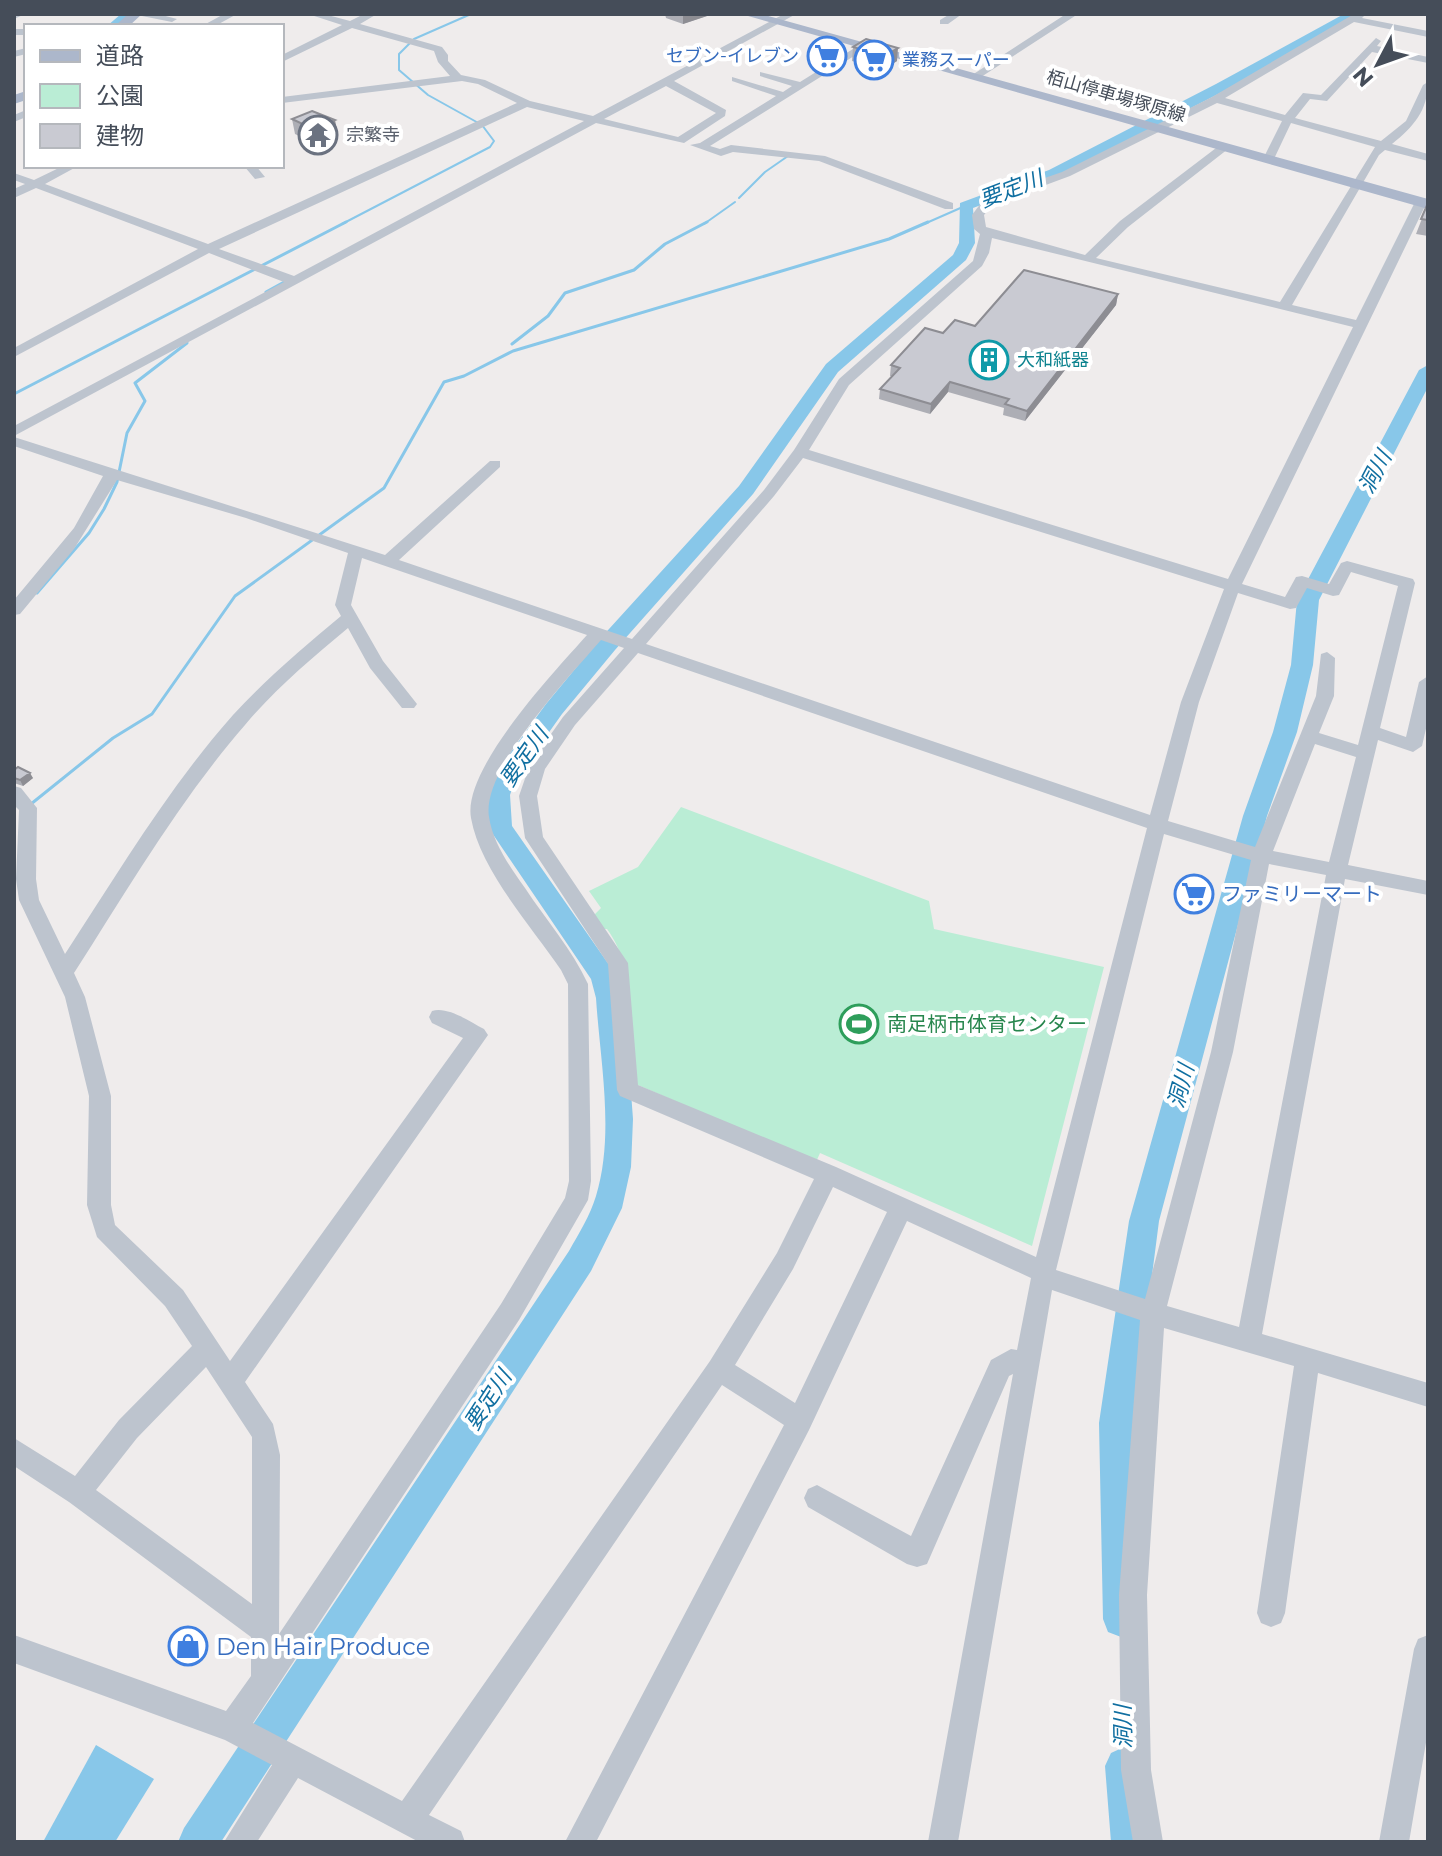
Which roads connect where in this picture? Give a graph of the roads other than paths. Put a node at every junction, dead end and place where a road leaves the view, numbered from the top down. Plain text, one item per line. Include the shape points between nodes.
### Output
1 (20, 14) edge
2 (136, 14) edge
3 (232, 14) edge
4 (313, 14) edge
5 (372, 14) edge
6 (747, 14) edge
7 (791, 14) edge
8 (957, 14) edge
9 (1048, 14) edge
10 (14, 16) edge
11 (1357, 16) edge
12 (176, 17) edge
13 (1069, 17) edge
14 (776, 22) junction
15 (944, 22) dead end
16 (211, 24) edge
17 (348, 24) junction
18 (1428, 33) edge
19 (865, 46) junction
20 (284, 58) edge
21 (1428, 60) edge
22 (764, 74) dead end
23 (974, 77) junction
24 (458, 78) junction
25 (736, 79) dead end
26 (665, 81) junction
27 (1428, 85) edge
28 (802, 86) junction
29 (786, 96) junction
30 (1216, 99) junction
31 (284, 100) edge
32 (526, 103) junction
33 (1288, 119) junction
34 (591, 120) junction
35 (1157, 128) junction
36 (680, 141) junction
37 (1382, 145) junction
38 (701, 147) junction
39 (1224, 147) junction
40 (1428, 158) edge
41 (1269, 159) junction
42 (68, 168) edge
43 (252, 168) edge
44 (14, 176) edge
45 (259, 177) dead end
46 (1355, 183) junction
47 (37, 184) junction
48 (14, 194) edge
49 (1424, 203) edge
50 (949, 206) dead end
51 (989, 234) junction
52 (208, 249) junction
53 (1087, 260) junction
54 (290, 279) junction
55 (1284, 307) junction
56 (1359, 325) junction
57 (14, 353) edge
58 (14, 432) edge
59 (14, 441) edge
60 (800, 452) junction
61 (495, 464) dead end
62 (116, 475) junction
63 (356, 551) junction
64 (388, 561) junction
65 (1233, 585) junction
66 (14, 610) edge
67 (348, 619) junction
68 (600, 634) junction
69 (630, 644) junction
70 (1327, 658) dead end
71 (1428, 682) edge
72 (408, 704) dead end
73 (1372, 732) junction
74 (1311, 737) junction
75 (1367, 754) junction
76 (21, 800) edge
77 (1156, 825) junction
78 (1259, 856) junction
79 (1337, 870) junction
80 (1428, 888) edge
81 (64, 972) junction
82 (439, 1017) dead end
83 (828, 1174) junction
84 (901, 1208) junction
85 (1043, 1274) junction
86 (1149, 1312) junction
87 (1249, 1340) junction
88 (207, 1348) junction
89 (1308, 1357) junction
90 (1026, 1364) junction
91 (719, 1369) junction
92 (231, 1381) junction
93 (1428, 1395) edge
94 (800, 1421) junction
95 (14, 1451) edge
96 (78, 1493) junction
97 (817, 1498) dead end
98 (1271, 1613) dead end
99 (266, 1631) junction
100 (14, 1649) edge
101 (1428, 1649) edge
102 (265, 1680) junction
103 (232, 1728) junction
104 (293, 1759) junction
105 (407, 1820) junction
106 (239, 1842) edge
107 (450, 1842) edge
108 (580, 1842) edge
109 (943, 1842) edge
110 (1148, 1842) edge
111 (1394, 1842) edge

1 - 10 street
2 - 12 street
3 - 16 street
4 - 17 street
5 - 17 street
6 - 14 main road, 栢山停車場塚原線
7 - 14 street
8 - 15 street
9 - 13 street
11 - 18 street
11 - 30 street
13 - 23 street
14 - 19 main road, 栢山停車場塚原線
14 - 26 street
17 - 20 street
17 - 24 street via 438,49
19 - 23 main road, 栢山停車場塚原線
19 - 28 street
21 - 33 street via 1373,44 1323,99 1307,95
22 - 28 street
23 - 35 main road, 栢山停車場塚原線
24 - 31 street
24 - 32 street via 481,82
25 - 29 street
26 - 34 street
26 - 36 street via 721,110
27 - 37 street via 1411,123
28 - 29 street
29 - 38 street
30 - 33 street
30 - 35 street
32 - 34 street
32 - 52 street
33 - 37 street
33 - 41 street
34 - 36 street
34 - 54 street
35 - 39 main road, 栢山停車場塚原線
35 - 51 street via 1066,174 988,202 978,215 980,229
36 - 38 street
37 - 40 street
37 - 46 street
38 - 50 street via 721,153 731,148 821,158
39 - 41 main road, 栢山停車場塚原線
39 - 53 street via 1124,224
41 - 46 main road, 栢山停車場塚原線
42 - 47 street
43 - 45 street
44 - 47 street
46 - 49 main road, 栢山停車場塚原線
46 - 55 street
47 - 48 street
47 - 52 street
49 - 56 street
51 - 53 street
51 - 60 street via 983,238 978,263 844,382
52 - 54 street
52 - 57 street
53 - 55 street
54 - 58 street
55 - 56 street
56 - 65 street
59 - 62 street
60 - 65 street
60 - 69 street
61 - 64 street
62 - 63 street
62 - 66 street via 77,539
63 - 64 street
63 - 67 street via 343,605
64 - 68 street
65 - 73 street via 1290,604 1302,581 1333,591 1347,566 1407,583
65 - 77 street via 1190,702
67 - 72 street
67 - 81 street via 293,665 225,736
68 - 69 street
68 - 102 street via 537,705 486,778 479,797 479,817 495,855 578,984 576,1200 510,1312
69 - 77 street
69 - 83 street via 536,768 528,796 534,838 618,963 628,1090
70 - 74 street via 1325,696
71 - 73 street via 1413,746
73 - 75 street
74 - 75 street
74 - 78 street
75 - 79 street
76 - 81 street via 29,900
77 - 78 street
77 - 85 street
78 - 79 street
78 - 86 street via 1222,1052
79 - 80 street
79 - 87 street
81 - 88 street via 100,1096 99,1205 105,1230 174,1298
82 - 92 street via 477,1035
83 - 84 street
83 - 91 street via 785,1261
84 - 85 street
84 - 94 street
85 - 86 street
85 - 90 street
86 - 87 street
86 - 110 street via 1133,1595 1136,1770
87 - 89 street
88 - 92 street
88 - 96 street via 128,1429
89 - 93 street
89 - 98 street
90 - 97 street via 1011,1361 1000,1368 917,1554
90 - 109 street
91 - 94 street
91 - 105 street
92 - 99 street via 264,1433
94 - 108 street
95 - 96 street
96 - 99 street
99 - 102 street
100 - 103 street
101 - 111 street
102 - 103 street
103 - 104 street
104 - 105 street
104 - 106 street
105 - 107 street

